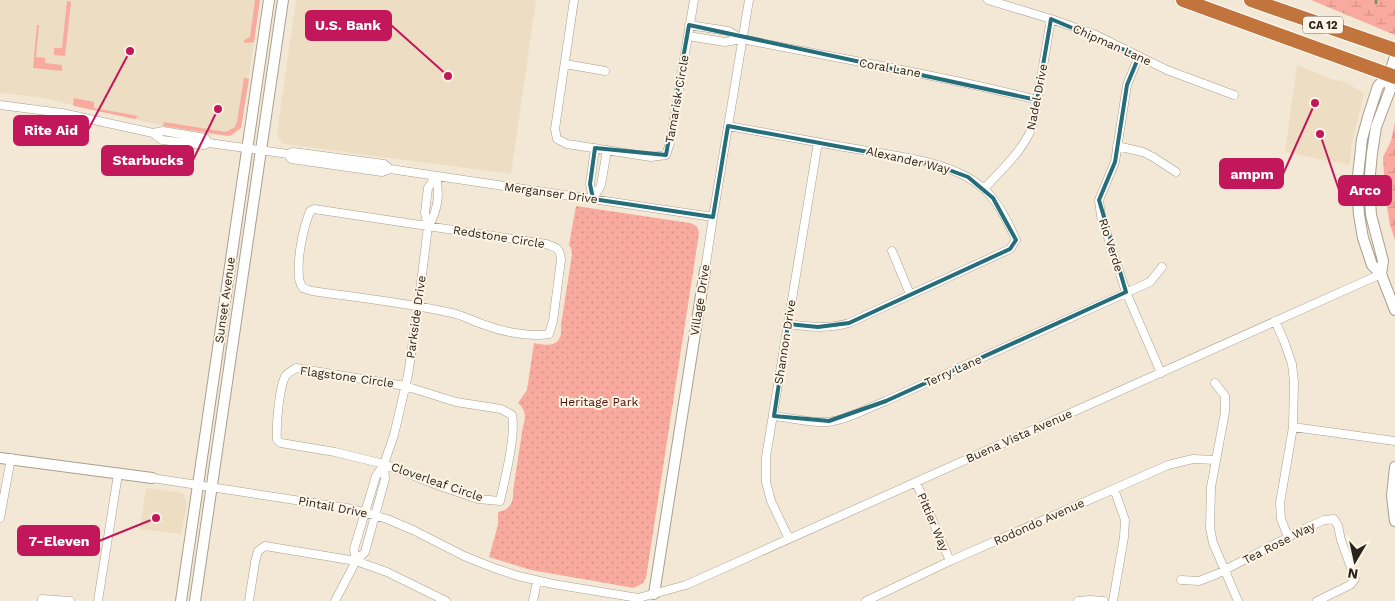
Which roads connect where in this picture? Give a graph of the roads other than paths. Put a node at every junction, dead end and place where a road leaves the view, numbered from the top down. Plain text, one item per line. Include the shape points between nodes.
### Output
1 (269, 0) edge
2 (283, 0) edge
3 (574, 0) edge
4 (694, 0) edge
5 (749, 0) edge
6 (988, 0) edge
7 (1183, 0) edge
8 (1252, 0) edge
9 (1051, 19) junction
10 (690, 25) junction
11 (688, 36) junction
12 (742, 39) junction
13 (1395, 50) edge
14 (1139, 56) junction
15 (1395, 57) edge
16 (564, 64) junction
17 (605, 71) dead end
18 (1392, 76) edge
19 (1234, 94) dead end
20 (1037, 100) junction
21 (0, 105) edge
22 (728, 126) junction
23 (818, 142) junction
24 (1117, 146) junction
25 (247, 148) junction
26 (595, 148) junction
27 (261, 150) junction
28 (607, 150) junction
29 (1360, 156) junction
30 (1176, 172) dead end
31 (436, 176) junction
32 (1370, 177) junction
33 (984, 189) junction
34 (593, 199) junction
35 (713, 217) junction
36 (428, 226) junction
37 (892, 251) dead end
38 (1162, 267) dead end
39 (705, 270) joint
40 (1381, 274) junction
41 (1126, 292) junction
42 (910, 294) junction
43 (418, 307) junction
44 (1395, 310) edge
45 (1276, 321) junction
46 (788, 324) junction
47 (1161, 373) junction
48 (1215, 383) dead end
49 (405, 386) junction
50 (774, 416) junction
51 (1293, 427) junction
52 (1395, 442) edge
53 (0, 458) edge
54 (11, 458) junction
55 (1215, 460) junction
56 (384, 464) junction
57 (1395, 467) edge
58 (118, 474) junction
59 (152, 478) joint
60 (916, 482) junction
61 (198, 485) junction
62 (212, 487) junction
63 (1114, 489) junction
64 (365, 512) junction
65 (375, 515) junction
66 (0, 518) edge
67 (1395, 521) edge
68 (1288, 537) junction
69 (789, 539) junction
70 (356, 561) junction
71 (950, 561) junction
72 (1224, 570) junction
73 (1181, 580) dead end
74 (537, 581) junction
75 (885, 592) junction
76 (653, 598) edge
77 (42, 601) edge
78 (70, 601) edge
79 (98, 601) edge
80 (181, 601) edge
81 (195, 601) edge
82 (249, 601) edge
83 (335, 601) edge
84 (446, 601) edge
85 (533, 601) edge
86 (866, 601) edge
87 (888, 601) edge
88 (1078, 601) edge
89 (1104, 601) edge
90 (1113, 601) edge
91 (1238, 601) edge
92 (1317, 601) edge

1 - 25 main road, Sunset Avenue
2 - 27 main road, Sunset Avenue
3 - 16 street, Tamarisk Circle
4 - 10 street, Tamarisk Circle
5 - 12 street, Village Drive
6 - 9 street, Chipman Lane
7 - 18 highway, CA 12
8 - 13 highway, CA 12
9 - 14 street, Chipman Lane via 1096,35
9 - 20 street, Nadel Drive
10 - 11 street, Tamarisk Circle
10 - 12 street via 728,31
11 - 12 street via 725,42
11 - 28 street, Tamarisk Circle via 666,156 651,157
12 - 20 street, Coral Lane via 945,78
12 - 22 street, Village Drive
14 - 19 street, Chipman Lane via 1167,70
14 - 24 street, Rio Verde via 1127,85
15 - 18 main road
16 - 17 street
16 - 26 street, Tamarisk Circle via 555,129 557,139 567,144
18 - 29 main road via 1378,86
18 - 32 main road via 1376,127
20 - 33 street, Nadel Drive via 1029,138
21 - 25 street, Merganser Drive via 62,113 153,133 163,131 205,138 209,143
22 - 23 street, Alexander Way
22 - 35 street, Village Drive
23 - 33 street, Alexander Way via 934,164 968,177
23 - 46 street, Shannon Drive
24 - 30 street via 1144,152
24 - 41 street, Rio Verde via 1115,162 1098,200
25 - 27 street, Merganser Drive
25 - 61 main road, Sunset Avenue
26 - 28 street, Tamarisk Circle
26 - 34 street via 590,184
27 - 31 street, Merganser Drive via 384,164 390,169
27 - 62 main road, Sunset Avenue
28 - 34 street via 601,185
29 - 32 main road via 1365,158
29 - 40 main road via 1357,185 1361,228 1372,265
31 - 34 street, Merganser Drive
31 - 36 street, Parkside Drive via 428,188 425,213
32 - 40 main road via 1371,215 1383,261
33 - 42 street, Alexander Way via 1000,208 1016,240 1010,250
34 - 35 street, Merganser Drive
35 - 39 street, Village Drive
36 - 43 street, Parkside Drive
36 - 43 street via 314,209 310,210 304,226 299,279 303,288
36 - 43 street, Redstone Circle via 558,248 561,260 559,280 549,334 538,336 508,331 458,315
37 - 42 street
38 - 41 street, Terry Lane via 1150,282
39 - 76 main road, Village Drive
40 - 44 main road
40 - 45 street, Buena Vista Avenue
41 - 47 street, Rio Verde
41 - 50 street, Terry Lane via 842,418 817,422
42 - 46 street, Alexander Way via 841,325
43 - 49 street, Parkside Drive
45 - 47 street, Buena Vista Avenue
45 - 51 street via 1292,364
46 - 50 street, Shannon Drive
47 - 60 street, Buena Vista Avenue
48 - 55 street via 1225,396 1225,412
49 - 56 street, Parkside Drive
49 - 56 street, Flagstone Circle via 296,368 286,375 282,386 277,440
49 - 56 street, Cloverleaf Circle via 456,402 501,409 512,415 514,425 500,502 478,499
50 - 69 street, Shannon Drive via 766,456 766,482
51 - 52 street
51 - 68 street via 1280,503 1281,519
53 - 54 main road, Pintail Drive
54 - 58 main road, Pintail Drive
54 - 66 street
55 - 63 street, Rodondo Avenue via 1193,459 1174,463
55 - 72 street via 1210,528
56 - 64 street, Parkside Drive via 376,476
56 - 65 street, Parkside Drive via 385,479
57 - 67 main road via 1392,496
58 - 59 main road, Pintail Drive
58 - 79 street
59 - 61 street, Pintail Drive
60 - 69 street, Buena Vista Avenue
60 - 71 street, Pittier Way
61 - 62 street, Pintail Drive
61 - 80 main road, Sunset Avenue
62 - 64 street, Pintail Drive
62 - 81 main road, Sunset Avenue
63 - 71 street, Rodondo Avenue
63 - 90 street via 1125,520
64 - 65 street, Pintail Drive
64 - 70 street, Parkside Drive via 354,549
65 - 70 street, Parkside Drive via 365,552
65 - 74 street, Pintail Drive via 464,556
68 - 72 street, Tea Rose Way
68 - 92 street, Tea Rose Way via 1324,520 1334,519 1338,526 1355,579 1350,585
69 - 76 street, Buena Vista Avenue
70 - 82 street via 265,546 258,551
70 - 83 street, Parkside Drive
70 - 84 street via 387,572
71 - 75 street, Rodondo Avenue
72 - 73 street, Tea Rose Way via 1199,581
72 - 91 street
74 - 76 street, Pintail Drive
74 - 85 street
75 - 86 street, Rodondo Avenue
75 - 87 street
77 - 78 street via 42,598
88 - 89 street

